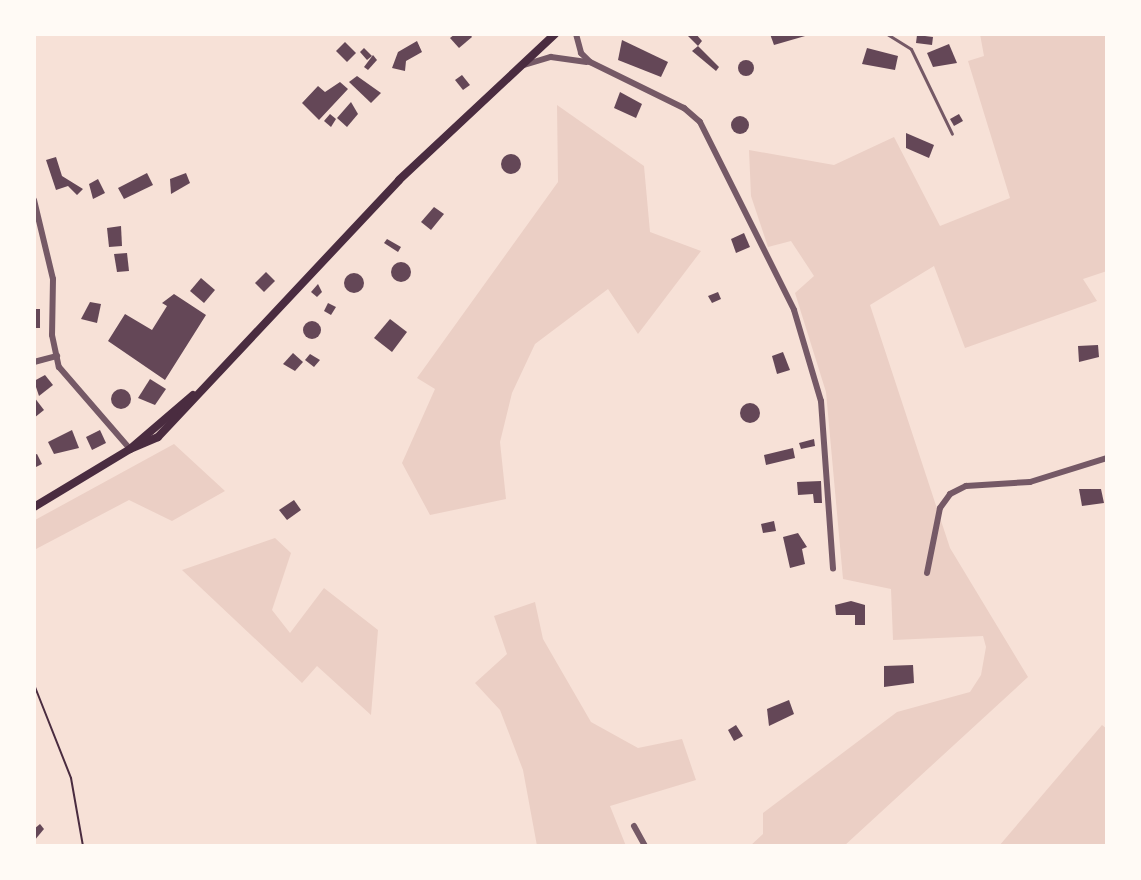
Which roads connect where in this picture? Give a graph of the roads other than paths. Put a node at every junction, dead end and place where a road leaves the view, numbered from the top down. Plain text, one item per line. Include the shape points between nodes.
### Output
1 (555, 34) edge
2 (576, 34) edge
3 (887, 34) edge
4 (590, 62) junction
5 (521, 66) junction
6 (952, 134) dead end
7 (34, 200) edge
8 (57, 356) junction
9 (34, 362) edge
10 (130, 449) junction
11 (1107, 458) edge
12 (34, 507) edge
13 (833, 569) dead end
14 (927, 573) dead end
15 (634, 826) dead end
16 (645, 846) edge

1 - 5 main road
2 - 4 street via 581,53
3 - 6 lane via 911,49
4 - 5 street via 551,57
4 - 13 street via 684,108 700,122 794,310 821,401
5 - 10 main road via 399,180 193,395
7 - 8 street via 53,279
8 - 9 street
8 - 10 street via 72,385
10 - 12 main road
11 - 14 street via 1030,482 966,486 950,494 940,508
15 - 16 street

